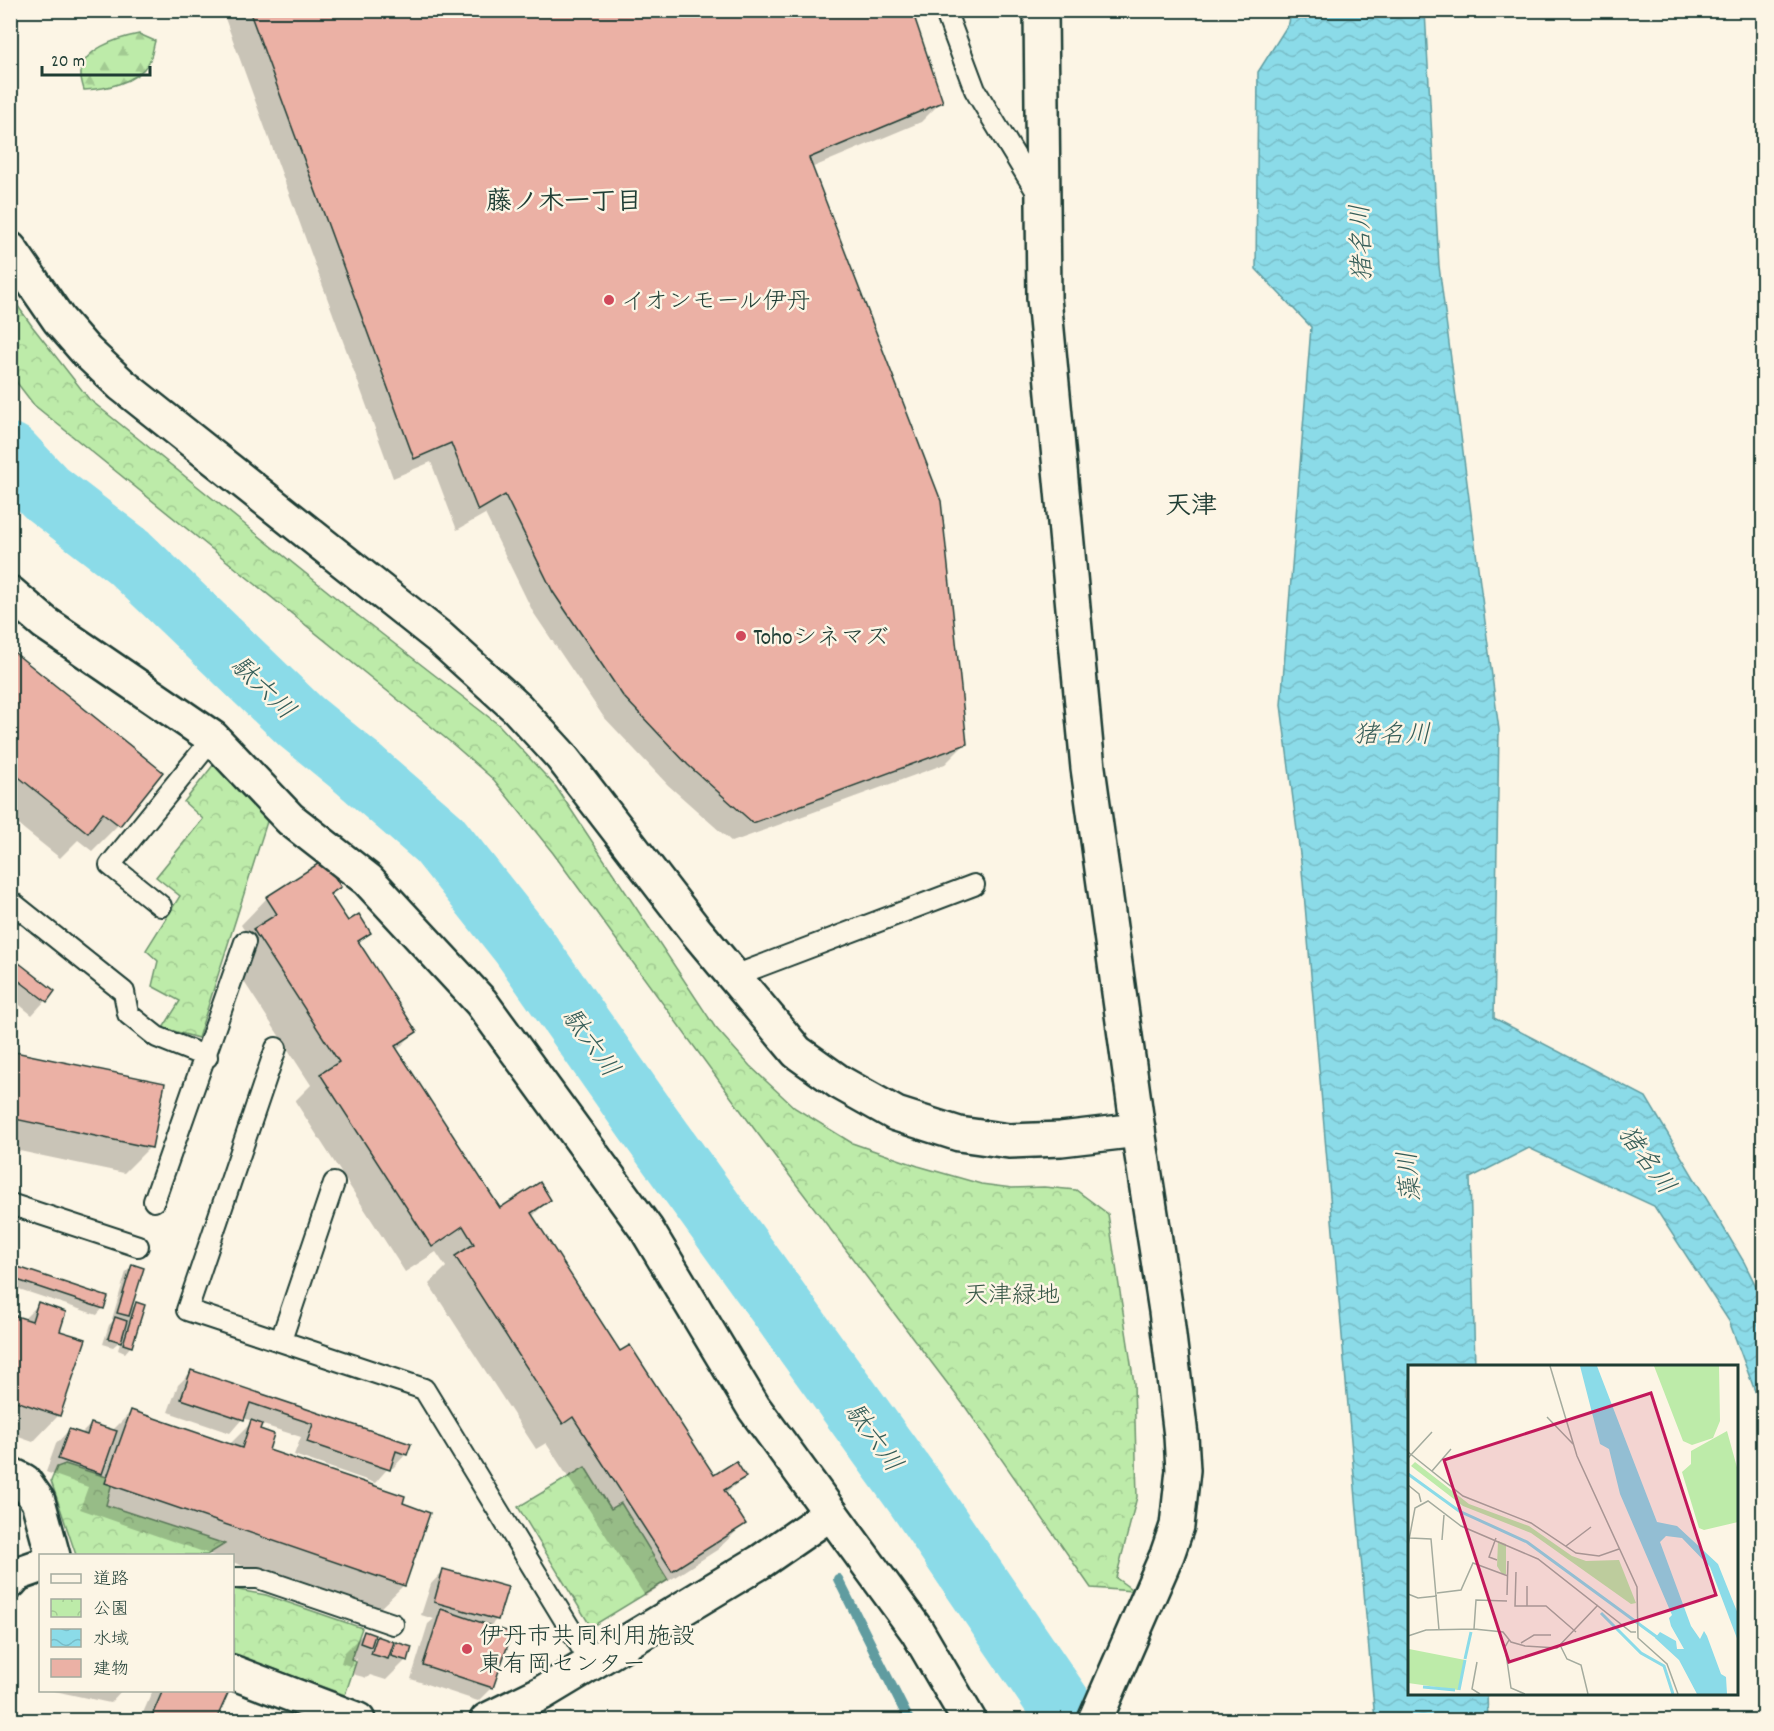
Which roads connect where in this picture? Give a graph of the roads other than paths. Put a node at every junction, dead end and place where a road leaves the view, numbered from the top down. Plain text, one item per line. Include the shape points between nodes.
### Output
1 (945, 10) edge
2 (1041, 10) edge
3 (1043, 202) junction
4 (10, 249) edge
5 (10, 593) edge
6 (213, 738) junction
7 (974, 885) dead end
8 (10, 901) edge
9 (161, 906) dead end
10 (245, 942) dead end
11 (734, 976) junction
12 (276, 1048) dead end
13 (207, 1057) junction
14 (1138, 1130) junction
15 (334, 1182) dead end
16 (154, 1201) dead end
17 (10, 1204) edge
18 (138, 1246) dead end
19 (281, 1340) junction
20 (10, 1474) edge
21 (831, 1513) junction
22 (52, 1554) edge
23 (39, 1566) edge
24 (234, 1578) edge
25 (10, 1582) edge
26 (393, 1624) dead end
27 (591, 1664) junction
28 (234, 1673) edge
29 (358, 1720) edge
30 (487, 1720) edge
31 (969, 1720) edge
32 (1095, 1720) edge

1 - 3 lane via 975,90
2 - 3 street
3 - 14 street via 1044,298 1088,768
4 - 11 street via 59,320 122,385 439,637 517,708 561,756
5 - 6 street via 45,622
6 - 9 lane via 110,865
6 - 21 street via 290,819 368,880 481,1002 647,1230 754,1408
7 - 11 lane
8 - 13 lane via 124,992 128,1014 157,1037
10 - 13 lane
11 - 14 street via 796,1052 896,1114 959,1134 1009,1141
12 - 19 lane via 188,1310
13 - 16 lane
14 - 32 street via 1166,1311 1183,1470 1177,1526 1167,1555
15 - 19 lane
17 - 18 lane
19 - 27 lane via 424,1389
20 - 22 street via 24,1481 38,1501
21 - 27 street via 760,1562
21 - 31 street via 917,1631
23 - 25 street via 17,1574
24 - 26 lane via 258,1578
27 - 30 street
28 - 29 street

